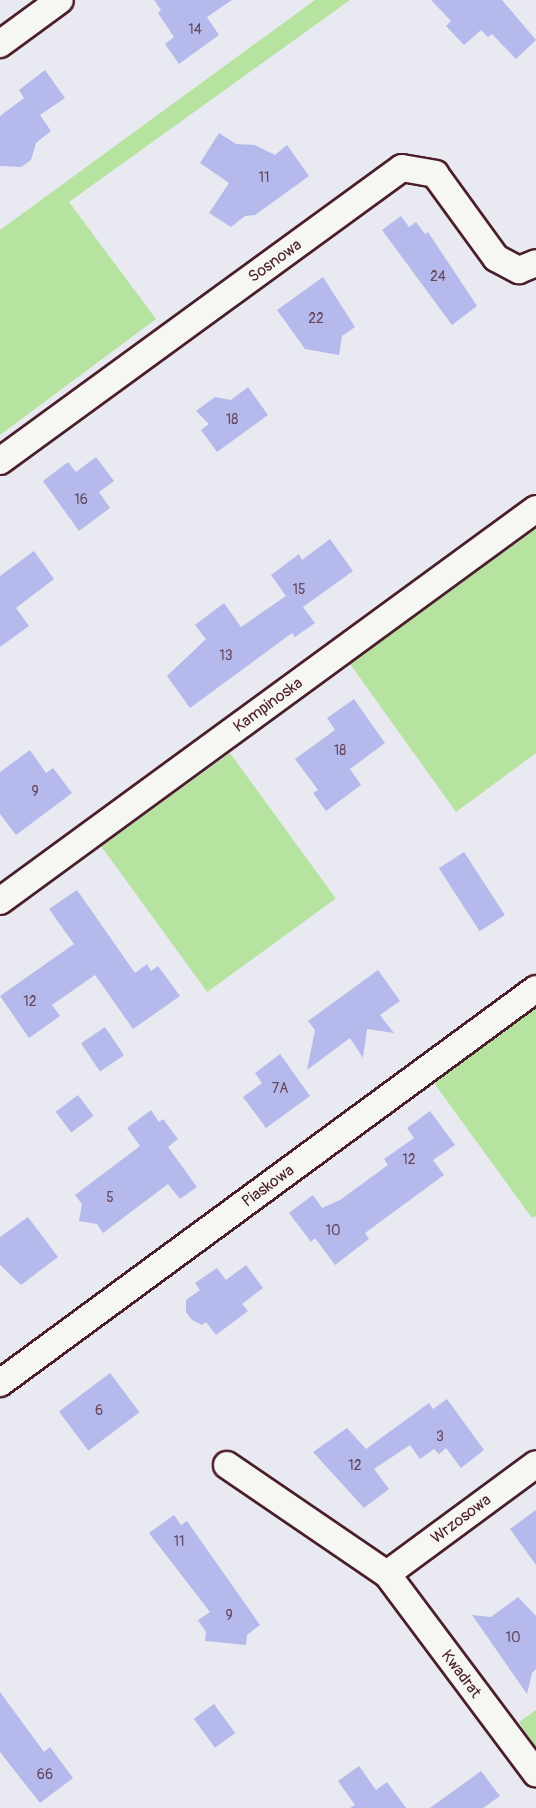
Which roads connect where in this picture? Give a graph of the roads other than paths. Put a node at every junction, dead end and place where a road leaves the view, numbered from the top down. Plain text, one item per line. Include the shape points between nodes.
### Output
1 (60, 0) edge
2 (0, 44) edge
3 (536, 263) edge
4 (0, 461) edge
5 (536, 509) edge
6 (0, 901) edge
7 (536, 989) edge
8 (0, 1383) edge
9 (536, 1464) edge
10 (227, 1465) dead end
11 (387, 1574) junction
12 (536, 1773) edge

1 - 2 street
3 - 4 street, Sosnowa via 519,270 496,258 435,174 402,168
5 - 6 street, Kampinoska
7 - 8 street, Piaskowa
9 - 11 street, Wrzosowa
10 - 11 street, Kwadrat
11 - 12 street, Kwadrat

